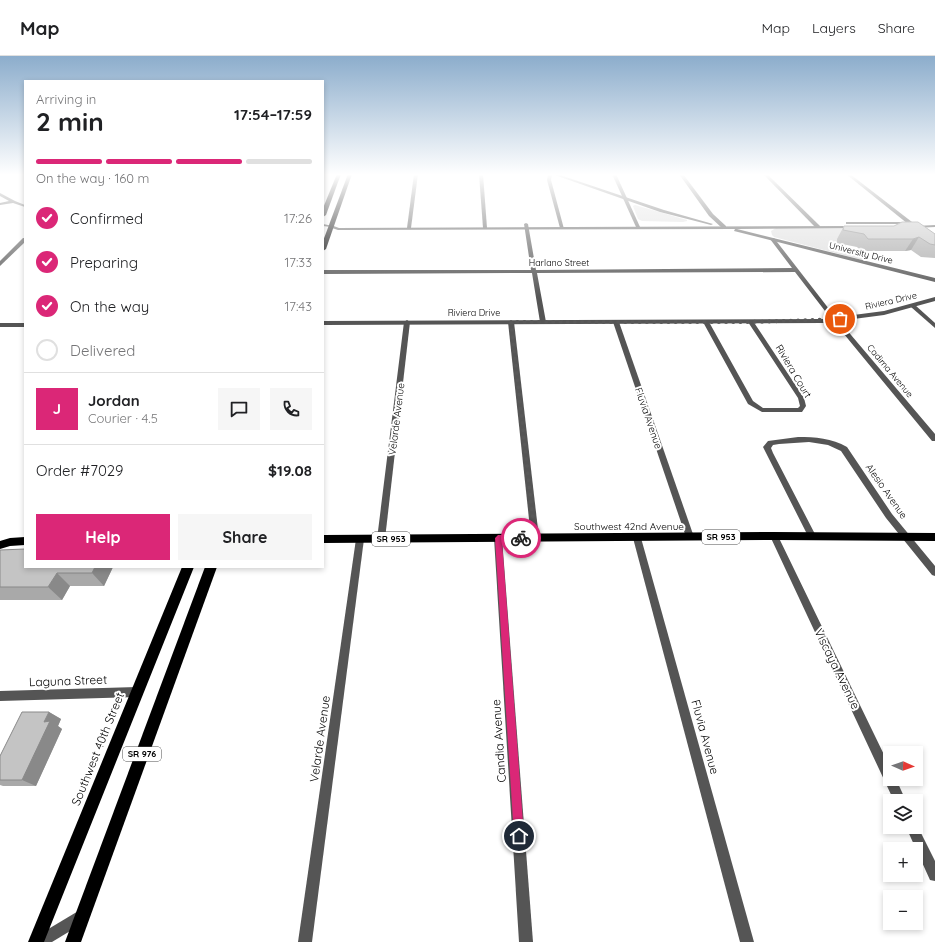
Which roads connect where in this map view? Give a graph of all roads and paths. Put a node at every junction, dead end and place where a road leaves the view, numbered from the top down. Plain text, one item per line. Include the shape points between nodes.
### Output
1 (335, 215) edge
2 (410, 215) edge
3 (484, 215) edge
4 (559, 215) edge
5 (633, 215) edge
6 (675, 215) edge
7 (711, 215) edge
8 (806, 215) edge
9 (900, 215) edge
10 (910, 223) junction
11 (935, 223) edge
12 (708, 224) junction
13 (720, 224) junction
14 (324, 225) edge
15 (816, 225) junction
16 (331, 226) junction
17 (409, 226) junction
18 (485, 226) junction
19 (526, 226) junction
20 (562, 226) junction
21 (637, 226) junction
22 (935, 226) edge
23 (724, 227) junction
24 (772, 227) junction
25 (772, 239) junction
26 (24, 240) edge
27 (324, 246) edge
28 (0, 264) edge
29 (795, 270) junction
30 (534, 271) junction
31 (324, 272) edge
32 (935, 280) edge
33 (935, 299) edge
34 (913, 306) junction
35 (835, 320) junction
36 (407, 322) junction
37 (511, 322) junction
38 (543, 322) junction
39 (616, 322) junction
40 (706, 322) junction
41 (751, 322) junction
42 (324, 323) edge
43 (0, 325) edge
44 (24, 325) edge
45 (935, 326) edge
46 (935, 439) edge
47 (0, 536) edge
48 (774, 536) junction
49 (812, 536) junction
50 (690, 537) junction
51 (498, 538) junction
52 (535, 538) junction
53 (637, 538) junction
54 (908, 538) junction
55 (935, 538) edge
56 (324, 539) edge
57 (360, 539) junction
58 (381, 539) junction
59 (24, 542) edge
60 (5, 543) edge
61 (188, 568) edge
62 (211, 568) edge
63 (935, 572) edge
64 (137, 692) junction
65 (0, 696) edge
66 (897, 794) edge
67 (915, 834) edge
68 (935, 875) edge
69 (82, 916) junction
70 (36, 942) edge
71 (40, 942) edge
72 (73, 942) edge
73 (305, 942) edge
74 (526, 942) edge
75 (747, 942) edge

1 - 16 main road
2 - 17 street
3 - 18 street
4 - 20 street
5 - 21 street
6 - 12 street, University Drive
7 - 13 street
8 - 15 street
9 - 10 street
10 - 11 street
10 - 15 street
12 - 13 street
12 - 21 street
12 - 23 street, University Drive
13 - 15 street
13 - 23 street
14 - 16 street
15 - 22 street
15 - 24 street
16 - 17 street via 338,229
16 - 27 main road
17 - 18 street
18 - 19 street
19 - 20 street
19 - 30 street
20 - 21 street
21 - 23 street
23 - 24 street
23 - 25 street, University Drive
24 - 25 street via 768,231
25 - 29 street, Cadima Avenue
25 - 32 street, University Drive
26 - 28 street
29 - 30 street, Harlano Street
29 - 35 street, Cadima Avenue
30 - 31 street, Harlano Street
30 - 38 street
33 - 34 street, Riviera Drive
34 - 35 street, Riviera Drive
34 - 45 street
35 - 41 street, Riviera Drive
35 - 46 street, Cadima Avenue
36 - 37 street, Riviera Drive
36 - 42 street, Riviera Drive
36 - 58 street, Velarde Avenue
37 - 38 street, Riviera Drive
37 - 52 street
38 - 39 street, Riviera Drive
39 - 40 street, Riviera Drive
39 - 50 street, Fluvia Avenue
40 - 41 street, Riviera Drive
40 - 41 street, Riviera Court via 750,402 762,410 800,410 803,406 801,398
43 - 44 street
47 - 60 main road
48 - 49 main road, Southwest 42nd Avenue / SR 953
48 - 50 main road, Southwest 42nd Avenue / SR 953
48 - 66 street, Viscaya Avenue
49 - 54 main road, Southwest 42nd Avenue / SR 953
49 - 54 street, Alesio Avenue via 768,453 768,445 795,441 835,443 848,453 889,516
50 - 53 main road, Southwest 42nd Avenue / SR 953
51 - 52 main road, Southwest 42nd Avenue / SR 953
51 - 58 main road, Southwest 42nd Avenue / SR 953
51 - 74 street, Candia Avenue
52 - 53 main road, Southwest 42nd Avenue / SR 953
53 - 75 street, Fluvia Avenue
54 - 55 main road, Southwest 42nd Avenue / SR 953
54 - 63 street, Alesio Avenue
56 - 57 main road, Southwest 42nd Avenue / SR 953
57 - 58 main road, Southwest 42nd Avenue / SR 953
57 - 73 street, Velarde Avenue
59 - 60 main road
61 - 64 main road, Southwest 40th Street / SR 976
62 - 69 main road, SR 976
64 - 65 street, Laguna Street
64 - 70 main road, Southwest 40th Street / SR 976
67 - 68 street
69 - 71 street
69 - 72 main road, SR 976

